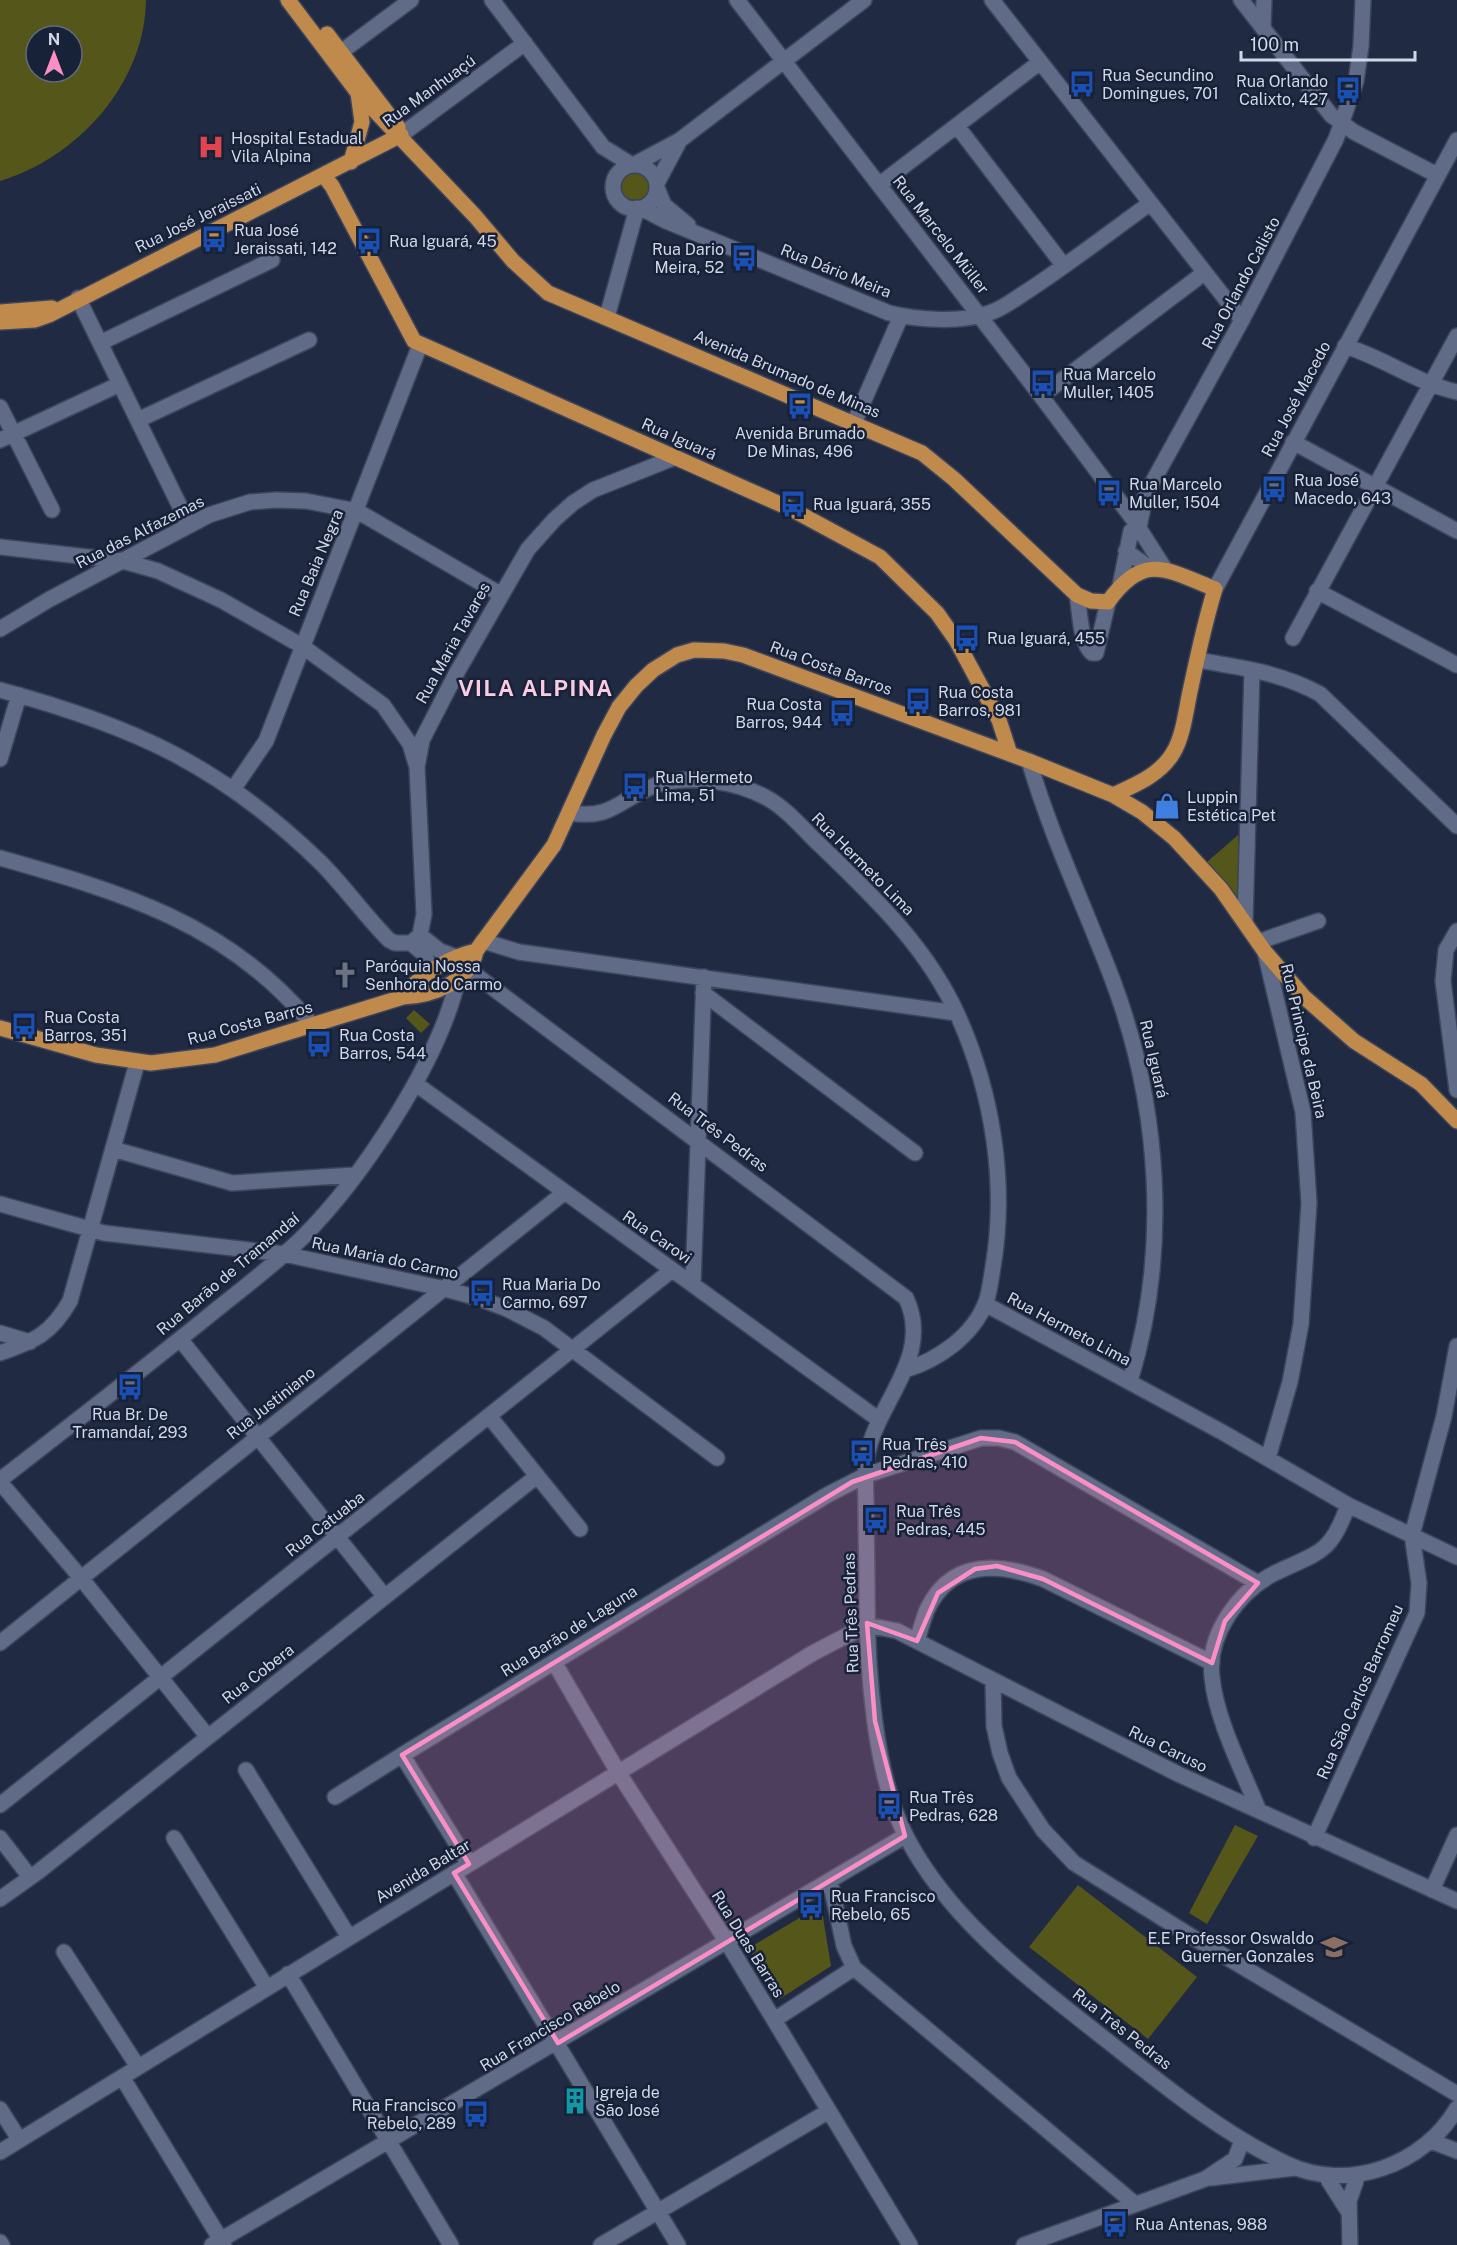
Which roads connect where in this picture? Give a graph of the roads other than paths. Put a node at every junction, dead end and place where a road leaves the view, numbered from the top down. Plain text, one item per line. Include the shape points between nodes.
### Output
1 (288, 0) edge
2 (301, 0) edge
3 (411, 0) edge
4 (492, 0) edge
5 (737, 0) edge
6 (864, 0) edge
7 (992, 0) edge
8 (1242, 0) edge
9 (1264, 0) edge
10 (1364, 0) edge
11 (1263, 27) junction
12 (525, 44) junction
13 (337, 55) junction
14 (785, 62) junction
15 (1040, 62) junction
16 (358, 93) junction
17 (1342, 124) junction
18 (957, 126) junction
19 (401, 135) junction
20 (680, 140) junction
21 (1457, 140) edge
22 (603, 147) junction
23 (351, 162) junction
24 (633, 164) junction
25 (1437, 175) junction
26 (324, 176) junction
27 (613, 184) junction
28 (879, 185) junction
29 (657, 186) junction
30 (1149, 204) junction
31 (639, 208) junction
32 (697, 232) junction
33 (272, 260) dead end
34 (1064, 266) junction
35 (1204, 273) junction
36 (78, 298) junction
37 (61, 307) junction
38 (0, 312) edge
39 (980, 315) junction
40 (901, 316) junction
41 (608, 317) junction
42 (1242, 320) junction
43 (0, 322) edge
44 (1457, 336) edge
45 (309, 340) dead end
46 (100, 343) junction
47 (420, 345) junction
48 (1345, 346) junction
49 (120, 384) junction
50 (1431, 384) junction
51 (1457, 392) edge
52 (1041, 396) junction
53 (0, 407) edge
54 (138, 420) junction
55 (854, 423) junction
56 (7, 437) edge
57 (1293, 441) junction
58 (676, 457) junction
59 (1374, 487) junction
60 (1114, 494) junction
61 (1146, 494) junction
62 (52, 510) dead end
63 (357, 511) junction
64 (189, 525) junction
65 (1135, 529) junction
66 (1457, 531) edge
67 (0, 546) edge
68 (1126, 551) junction
69 (123, 561) junction
70 (1158, 569) junction
71 (1120, 586) junction
72 (1215, 589) junction
73 (1317, 591) junction
74 (500, 594) junction
75 (1077, 595) junction
76 (1108, 602) junction
77 (0, 629) edge
78 (1293, 638) dead end
79 (302, 646) junction
80 (1197, 660) junction
81 (1457, 665) edge
82 (1252, 670) junction
83 (0, 690) edge
84 (19, 695) junction
85 (1010, 754) junction
86 (0, 759) edge
87 (1029, 760) junction
88 (417, 767) junction
89 (234, 788) junction
90 (1113, 795) junction
91 (569, 813) junction
92 (1457, 826) edge
93 (0, 858) edge
94 (1318, 921) dead end
95 (1245, 922) junction
96 (1457, 931) edge
97 (416, 939) junction
98 (479, 946) junction
99 (1261, 947) junction
100 (456, 957) junction
101 (431, 971) junction
102 (464, 974) junction
103 (704, 977) junction
104 (438, 989) junction
105 (703, 993) junction
106 (403, 998) junction
107 (956, 1013) junction
108 (446, 1019) junction
109 (312, 1025) junction
110 (0, 1028) edge
111 (137, 1063) junction
112 (416, 1084) junction
113 (1457, 1090) edge
114 (1457, 1121) edge
115 (698, 1140) junction
116 (113, 1149) junction
117 (915, 1153) dead end
118 (353, 1175) junction
119 (565, 1192) junction
120 (0, 1204) edge
121 (90, 1230) junction
122 (284, 1254) junction
123 (672, 1270) junction
124 (693, 1284) junction
125 (445, 1288) junction
126 (985, 1304) junction
127 (0, 1333) edge
128 (180, 1339) junction
129 (30, 1342) junction
130 (1457, 1346) edge
131 (574, 1348) junction
132 (0, 1353) edge
133 (905, 1370) junction
134 (1130, 1381) junction
135 (489, 1416) junction
136 (878, 1419) junction
137 (258, 1436) junction
138 (717, 1458) dead end
139 (1268, 1458) junction
140 (866, 1475) junction
141 (537, 1476) junction
142 (0, 1481) edge
143 (1348, 1505) junction
144 (580, 1529) dead end
145 (1412, 1535) junction
146 (337, 1536) junction
147 (1457, 1557) edge
148 (81, 1578) junction
149 (1258, 1582) junction
150 (385, 1597) junction
151 (867, 1625) junction
152 (917, 1641) junction
153 (0, 1642) edge
154 (554, 1662) junction
155 (1212, 1663) junction
156 (160, 1678) junction
157 (993, 1680) junction
158 (208, 1737) junction
159 (402, 1755) junction
160 (246, 1770) dead end
161 (618, 1772) junction
162 (335, 1797) dead end
163 (0, 1805) edge
164 (1259, 1811) junction
165 (1457, 1835) edge
166 (905, 1836) junction
167 (0, 1838) edge
168 (174, 1838) dead end
169 (1314, 1838) junction
170 (469, 1864) junction
171 (454, 1873) junction
172 (30, 1877) junction
173 (830, 1881) junction
174 (1432, 1890) junction
175 (0, 1899) edge
176 (1457, 1901) edge
177 (349, 1937) junction
178 (726, 1942) junction
179 (64, 1952) dead end
180 (854, 1968) junction
181 (288, 1974) junction
182 (267, 1988) junction
183 (774, 2020) junction
184 (558, 2043) junction
185 (138, 2067) junction
186 (122, 2077) junction
187 (1457, 2094) edge
188 (1457, 2108) edge
189 (0, 2109) edge
190 (829, 2111) junction
191 (19, 2139) junction
192 (390, 2141) junction
193 (1242, 2141) junction
194 (1431, 2141) junction
195 (1457, 2151) edge
196 (0, 2152) edge
197 (1295, 2168) junction
198 (1325, 2175) junction
199 (1358, 2175) junction
200 (1205, 2179) junction
201 (1135, 2204) junction
202 (658, 2211) junction
203 (1348, 2211) junction
204 (219, 2243) edge
205 (451, 2245) edge
206 (601, 2245) edge
207 (678, 2245) edge
208 (910, 2245) edge
209 (1024, 2245) edge
210 (1350, 2245) edge

1 - 13 main road, Avenida Brumado de Minas
2 - 13 main road, Avenida Brumado de Minas
3 - 13 street
4 - 12 street
5 - 14 street, Rua Marcelo Müller
6 - 14 street
7 - 15 street
8 - 11 street
9 - 11 street
10 - 17 street, Rua Orlando Calisto via 1356,81
11 - 17 street
12 - 19 street, Rua Manhuaçú
12 - 22 street
13 - 16 main road, Avenida Brumado de Minas
13 - 19 main road, Avenida Brumado de Minas via 389,112
14 - 20 street
14 - 28 street, Rua Marcelo Müller
15 - 18 street
15 - 30 street
16 - 19 main road, Avenida Brumado de Minas
16 - 23 main road via 362,122
17 - 25 street
17 - 42 street, Rua Orlando Calisto
18 - 28 street
18 - 34 street
19 - 23 main road, Rua Manhuaçú
19 - 41 main road, Avenida Brumado de Minas via 534,284
20 - 24 street
20 - 29 street
21 - 25 street, Rua José Macedo
22 - 24 street
22 - 27 street
23 - 26 main road, Rua José Jeraissati
24 - 27 street via 619,171
24 - 29 street via 649,171
25 - 48 street, Rua José Macedo
26 - 36 main road, Rua José Jeraissati
26 - 47 main road, Rua Iguará via 407,331
27 - 31 street via 622,204
28 - 39 street, Rua Marcelo Müller
29 - 31 street via 652,200
29 - 32 street, Rua Dário Meira via 660,199 669,210
30 - 34 street, Rua Dário Meira
30 - 35 street
31 - 32 street, Rua Dário Meira
31 - 41 street
32 - 40 street, Rua Dário Meira
33 - 46 street
34 - 39 street, Rua Dário Meira via 1000,308
35 - 42 street
35 - 52 street
36 - 37 main road, Rua José Jeraissati
36 - 46 street
37 - 38 main road
37 - 43 main road, Rua José Jeraissati via 35,320
39 - 40 street, Rua Dário Meira via 954,319
39 - 52 street, Rua Marcelo Müller
40 - 55 street
41 - 55 main road, Avenida Brumado de Minas
42 - 61 street, Rua Orlando Calisto
44 - 50 street
45 - 54 street
46 - 49 street
47 - 58 main road, Rua Iguará
47 - 63 street, Rua Baia Negra
48 - 50 street
48 - 57 street, Rua José Macedo
49 - 54 street
49 - 56 street
50 - 51 street
50 - 59 street
52 - 60 street, Rua Marcelo Müller
53 - 56 street
54 - 64 street
55 - 75 main road, Avenida Brumado de Minas via 902,442 938,464
56 - 62 street
57 - 59 street
57 - 72 street, Rua José Macedo
58 - 74 street, Rua Maria Tavares via 592,490 573,503 528,549
58 - 85 main road, Rua Iguará via 796,511 880,557 937,614 956,640 999,720
59 - 66 street
59 - 73 street
60 - 61 street
60 - 65 street, Rua Marcelo Müller
61 - 65 street, Rua Orlando Calisto
63 - 64 street, Rua das Alfazemas via 306,501 276,500 231,507
63 - 74 street, Rua das Alfazemas
63 - 79 street, Rua Baia Negra
64 - 69 street, Rua das Alfazemas
65 - 68 street, Rua Orlando Calisto
65 - 70 street
67 - 69 street
68 - 70 street
68 - 71 street, Rua Orlando Calisto
69 - 77 street, Rua das Alfazemas
69 - 79 street via 221,600
70 - 71 main road via 1128,577
70 - 72 main road
71 - 76 main road
72 - 80 main road, Rua José Macedo
73 - 78 street
73 - 81 street
74 - 88 street, Rua Maria Tavares via 429,724
75 - 76 main road, Avenida Brumado de Minas
75 - 76 street via 1086,642 1092,653 1096,653
79 - 88 street via 383,705 410,744
79 - 89 street, Rua Baia Negra via 266,741
80 - 82 street
80 - 90 main road, Rua José Macedo via 1182,731 1173,753 1157,772
82 - 92 street via 1299,682 1320,694
82 - 95 street
83 - 84 street
84 - 86 street
84 - 89 street via 159,745
85 - 87 main road, Rua Costa Barros
85 - 91 main road, Rua Costa Barros via 743,655 694,650 653,670 619,707
87 - 90 main road, Rua Costa Barros
87 - 134 street, Rua Iguará via 1126,1018 1144,1093 1156,1217 1143,1328
88 - 97 street, Rua Maria Tavares via 424,914
89 - 97 street via 319,862 380,932 395,944
90 - 95 main road, Rua Costa Barros via 1174,838
91 - 98 main road, Rua Costa Barros via 554,845
91 - 107 street, Rua Hermeto Lima via 596,816 657,785 680,781 726,783 768,798 898,923
93 - 109 street via 116,892 186,922 270,981
94 - 99 street
95 - 99 main road, Rua Costa Barros
96 - 113 street via 1446,950 1443,981
97 - 100 street, Rua Três Pedras
97 - 101 street
98 - 100 main road, Rua Costa Barros
98 - 102 main road, Rua Costa Barros
98 - 103 street
99 - 114 main road, Rua Costa Barros via 1329,1021 1420,1084
99 - 139 street, Rua Principe da Beira via 1303,1112 1309,1203 1301,1324 1290,1382
100 - 101 main road, Rua Costa Barros
100 - 102 street, Rua Três Pedras
100 - 104 main road via 440,976
101 - 106 main road, Rua Costa Barros
102 - 104 main road, Rua Costa Barros
102 - 108 street, Rua Barão de Tramandaí
102 - 115 street, Rua Três Pedras
103 - 105 street
103 - 107 street
104 - 106 main road, Rua Costa Barros
104 - 108 street
105 - 115 street
105 - 117 street
106 - 109 main road, Rua Costa Barros
107 - 126 street, Rua Hermeto Lima via 985,1095 999,1182 997,1241
108 - 112 street, Rua Barão de Tramandaí
109 - 111 main road, Rua Costa Barros via 214,1054
110 - 111 main road, Rua Costa Barros
111 - 116 street
112 - 118 street, Rua Barão de Tramandaí
112 - 119 street, Rua Carovi
115 - 124 street
115 - 133 street, Rua Três Pedras via 906,1298 914,1338
116 - 118 street via 232,1183
116 - 121 street
118 - 122 street, Rua Barão de Tramandaí via 316,1223
119 - 123 street, Rua Carovi
119 - 125 street, Rua Justiniano
120 - 121 street, Rua Maria do Carmo
121 - 122 street, Rua Maria do Carmo
121 - 129 street via 70,1301 51,1329
122 - 125 street, Rua Maria do Carmo
122 - 128 street, Rua Barão de Tramandaí
123 - 124 street, Rua Carovi
123 - 131 street, Rua Catuaba
124 - 136 street, Rua Carovi
125 - 131 street, Rua Maria do Carmo via 507,1309
125 - 137 street, Rua Justiniano
126 - 133 street via 953,1345
126 - 134 street, Rua Hermeto Lima
127 - 129 street
128 - 137 street
128 - 142 street, Rua Barão de Tramandaí
129 - 132 street
130 - 145 street, Rua São Carlos Barromeu via 1444,1416
131 - 135 street, Rua Catuaba
131 - 138 street, Rua Maria do Carmo
133 - 136 street, Rua Três Pedras
134 - 139 street, Rua Hermeto Lima
135 - 141 street
135 - 146 street, Rua Catuaba
136 - 140 street, Rua Três Pedras via 868,1450
137 - 146 street
137 - 148 street, Rua Justiniano
139 - 143 street, Rua Hermeto Lima
140 - 149 street, Rua Barão de Laguna via 981,1438 1015,1442
140 - 151 street, Rua Três Pedras
140 - 154 street, Rua Barão de Laguna via 763,1532
141 - 144 street
141 - 150 street, Rua Cobera
142 - 148 street
143 - 145 street, Rua Hermeto Lima
143 - 149 street via 1326,1549
145 - 147 street, Rua Hermeto Lima
145 - 169 street, Rua São Carlos Barromeu via 1419,1583 1417,1613
146 - 150 street
146 - 156 street, Rua Catuaba
148 - 153 street, Rua Justiniano
148 - 156 street
149 - 155 street via 1225,1622
150 - 158 street, Rua Cobera
151 - 152 street, Rua Caruso via 897,1631
151 - 161 street, Avenida Baltar via 813,1653
151 - 166 street, Rua Três Pedras via 877,1733 889,1790
152 - 155 street via 927,1610 938,1593 975,1569 997,1566 1043,1579
152 - 157 street, Rua Caruso
154 - 159 street, Rua Barão de Laguna
154 - 161 street, Rua Duas Barras
155 - 164 street via 1216,1697
156 - 158 street
156 - 163 street, Rua Catuaba
157 - 164 street, Rua Caruso
157 - 187 street via 994,1726 1009,1778 1043,1830 1074,1863
158 - 172 street, Rua Cobera
159 - 162 street, Rua Barão de Laguna
159 - 170 street
160 - 177 street
161 - 170 street, Avenida Baltar
161 - 178 street, Rua Duas Barras
164 - 169 street, Rua Caruso
165 - 174 street
166 - 173 street, Rua Francisco Rebelo
166 - 193 street, Rua Três Pedras via 963,1916 1015,1967
167 - 172 street
168 - 182 street
169 - 174 street, Rua Caruso
170 - 171 street, Avenida Baltar
171 - 177 street, Avenida Baltar
171 - 184 street
172 - 175 street, Rua Cobera
173 - 178 street, Rua Francisco Rebelo
173 - 180 street via 844,1946
174 - 176 street, Rua Caruso
177 - 181 street, Avenida Baltar
178 - 183 street, Rua Duas Barras
178 - 184 street, Rua Francisco Rebelo
179 - 185 street
180 - 183 street
180 - 201 street
181 - 182 street, Avenida Baltar
181 - 192 street
182 - 185 street, Avenida Baltar
183 - 190 street, Rua Duas Barras
184 - 192 street, Rua Francisco Rebelo
184 - 202 street
185 - 186 street, Avenida Baltar
186 - 191 street, Avenida Baltar
186 - 204 street
188 - 194 street, Rua Três Pedras
189 - 191 street
190 - 202 street
190 - 208 street, Rua Duas Barras
191 - 196 street, Avenida Baltar
192 - 204 street, Rua Francisco Rebelo
192 - 205 street
193 - 197 street, Rua Três Pedras
193 - 200 street via 1235,2159
194 - 195 street
194 - 199 street, Rua Três Pedras via 1397,2163
197 - 198 street, Rua Três Pedras
197 - 200 street
198 - 199 street, Rua Três Pedras
198 - 203 street
199 - 203 street
200 - 201 street
201 - 209 street
202 - 206 street
202 - 207 street
203 - 210 street

